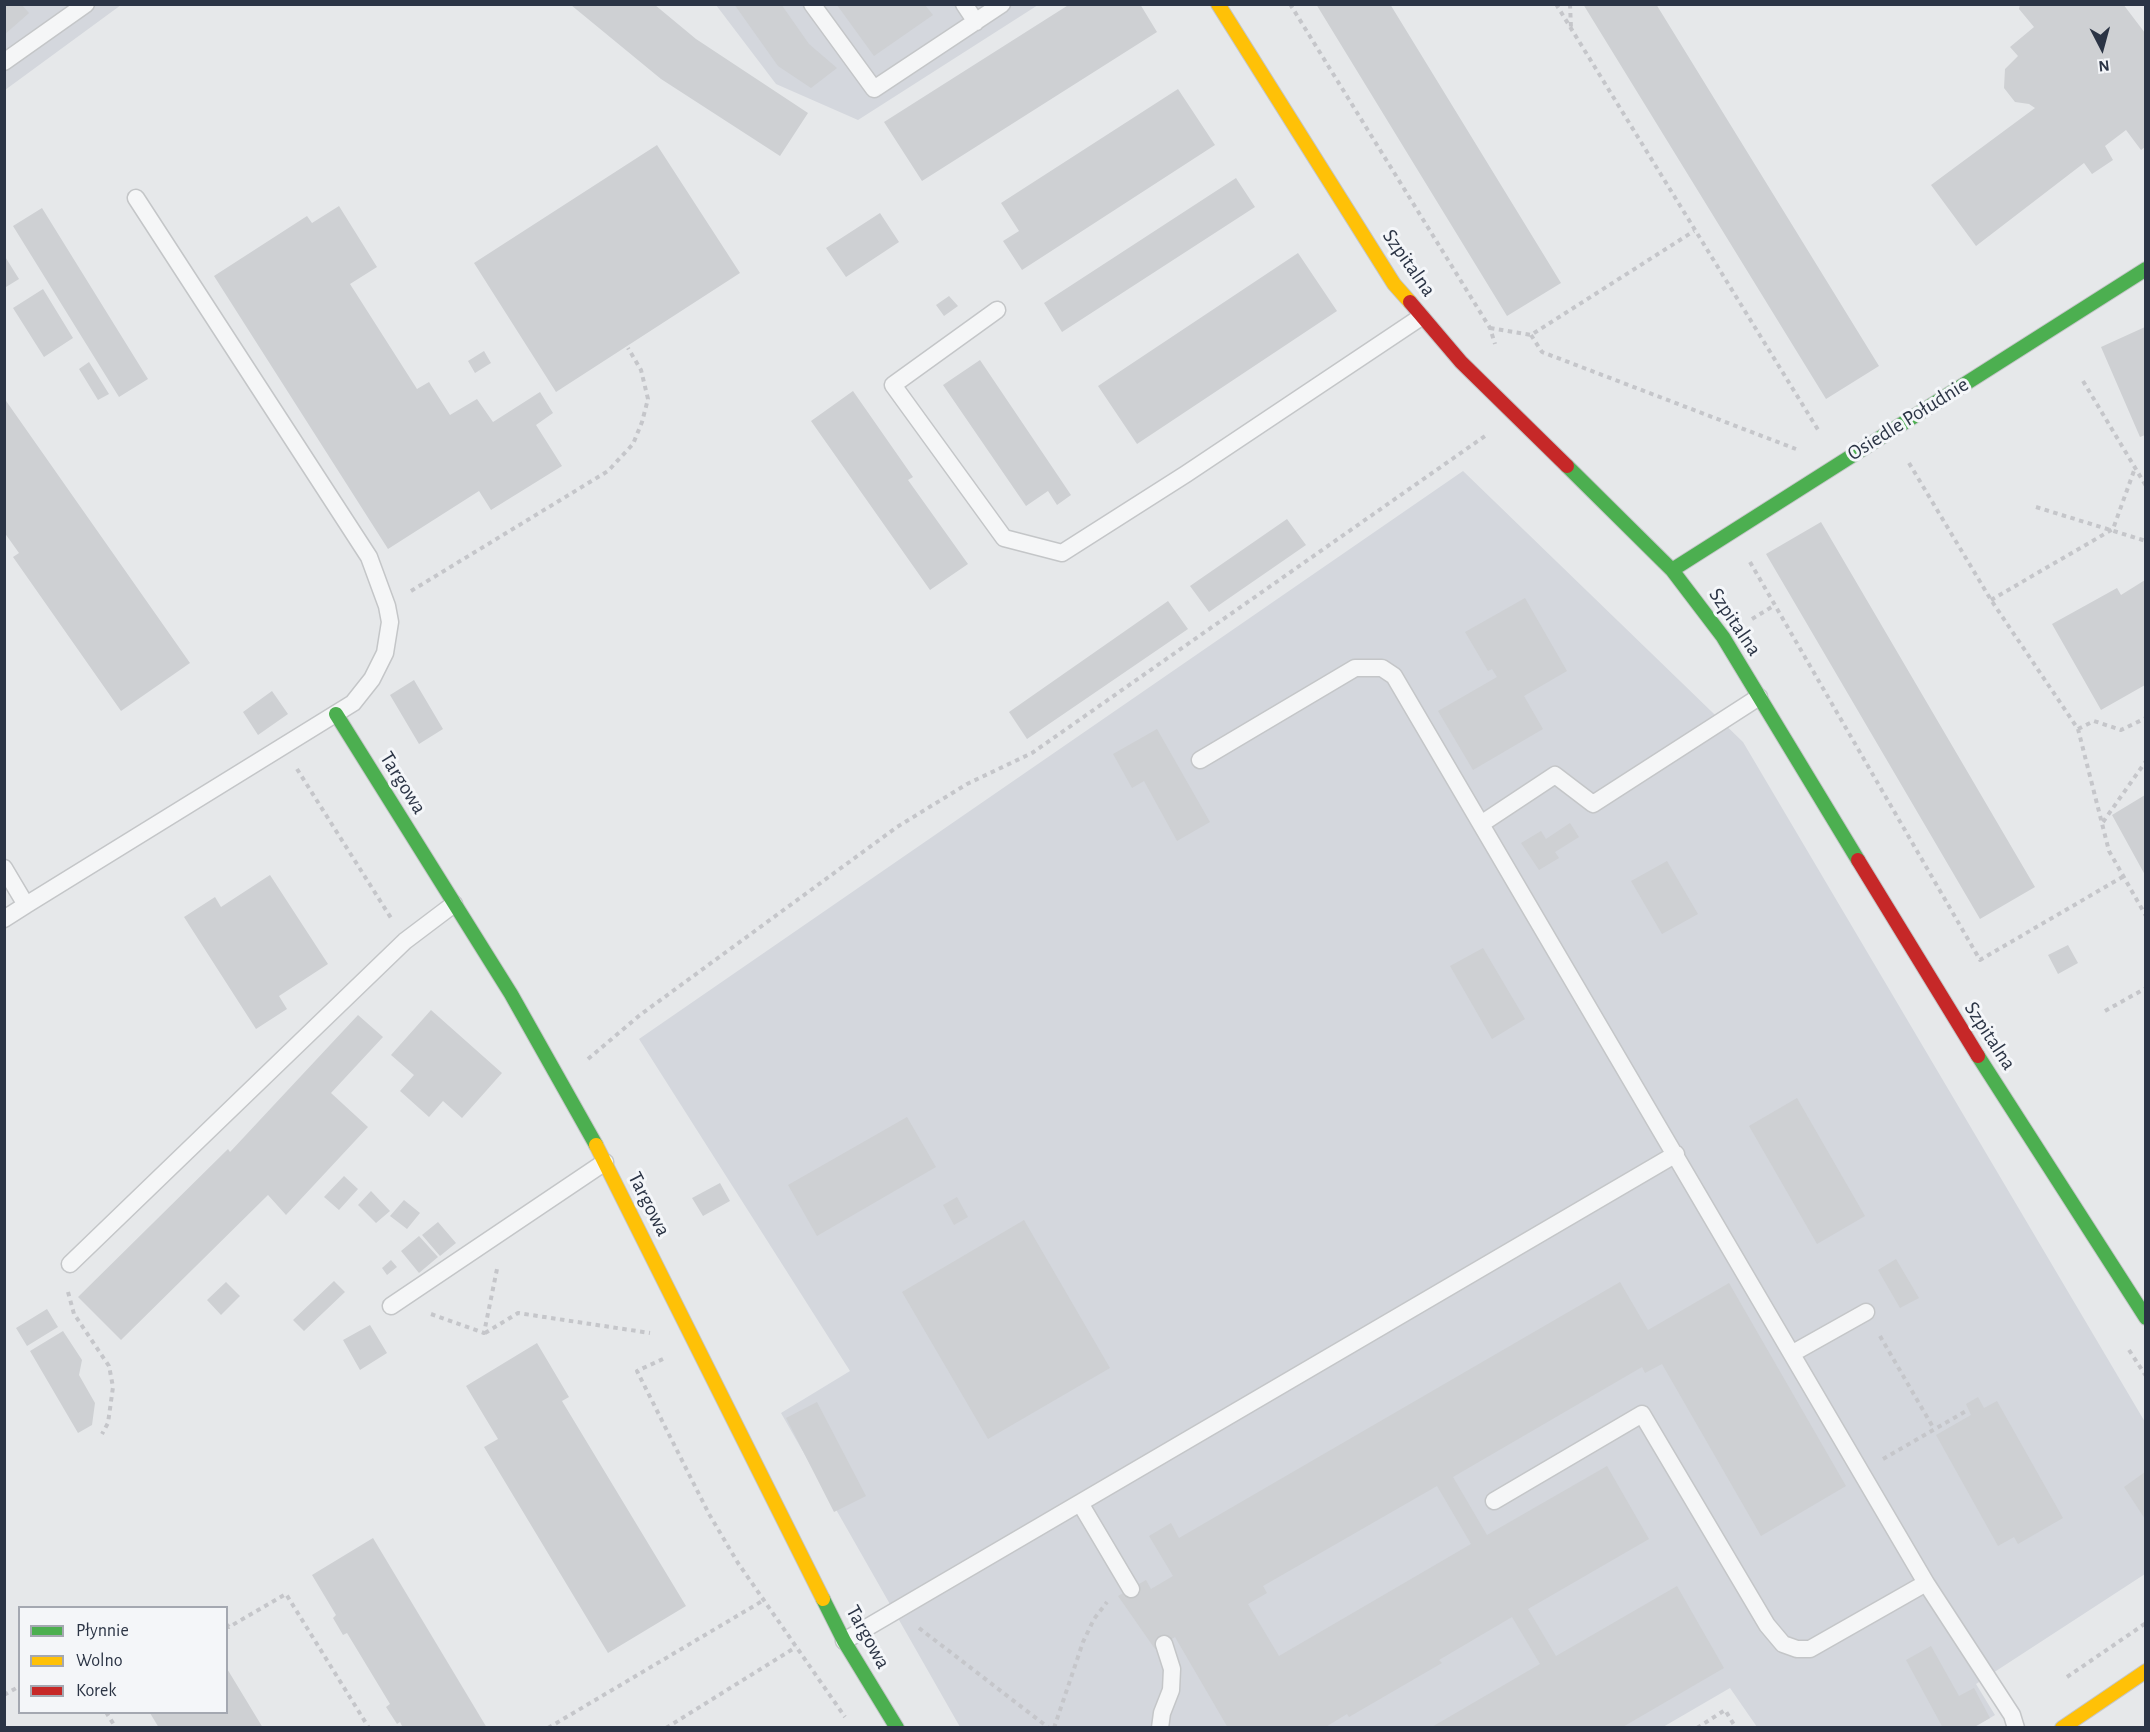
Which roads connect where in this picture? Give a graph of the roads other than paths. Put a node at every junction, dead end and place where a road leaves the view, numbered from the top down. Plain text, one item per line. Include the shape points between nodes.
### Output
1 (86, 4) edge
2 (812, 4) edge
3 (964, 4) edge
4 (1002, 4) edge
5 (1218, 4) edge
6 (976, 22) junction
7 (4, 62) edge
8 (136, 198) dead end
9 (2145, 269) edge
10 (997, 310) dead end
11 (1421, 317) junction
12 (1672, 570) junction
13 (1759, 697) junction
14 (336, 714) junction
15 (1200, 760) dead end
16 (1481, 824) junction
17 (4, 867) edge
18 (454, 904) junction
19 (26, 905) junction
20 (4, 919) edge
21 (1676, 1154) junction
22 (605, 1162) junction
23 (70, 1264) road end
24 (394, 1304) road end
25 (1866, 1312) road end
26 (2144, 1314) edge
27 (1793, 1353) junction
28 (1494, 1501) dead end
29 (1080, 1503) junction
30 (1128, 1583) road end
31 (1926, 1583) junction
32 (844, 1641) junction
33 (1164, 1644) dead end
34 (2145, 1671) edge
35 (897, 1728) edge
36 (1160, 1728) edge
37 (2016, 1728) edge
38 (2062, 1728) edge

1 - 7 lane
2 - 6 lane via 874,89
3 - 6 lane
4 - 6 lane
5 - 11 street, Szpitalna via 1394,284
8 - 14 lane via 369,557 390,622 385,653 372,679 353,703
9 - 12 street, Osiedle Południe
10 - 11 lane via 893,385 1004,538 1062,553
11 - 12 street, Szpitalna
12 - 13 street, Szpitalna via 1723,637
13 - 16 lane via 1593,804 1555,775
13 - 26 street, Szpitalna via 1944,1003
14 - 18 street, Targowa
14 - 19 lane
15 - 16 lane via 1342,674 1355,668 1382,668 1394,676
16 - 21 lane
17 - 19 lane
18 - 22 street, Targowa via 522,1013
18 - 23 lane via 405,941
19 - 20 lane
21 - 27 lane
21 - 29 lane
22 - 24 lane
22 - 32 street, Targowa
25 - 27 lane
27 - 31 lane
28 - 31 lane via 1642,1414 1767,1625 1783,1644 1810,1649
29 - 30 lane
29 - 32 lane
31 - 37 lane
32 - 35 street, Targowa
33 - 36 lane via 1173,1669
34 - 38 street

